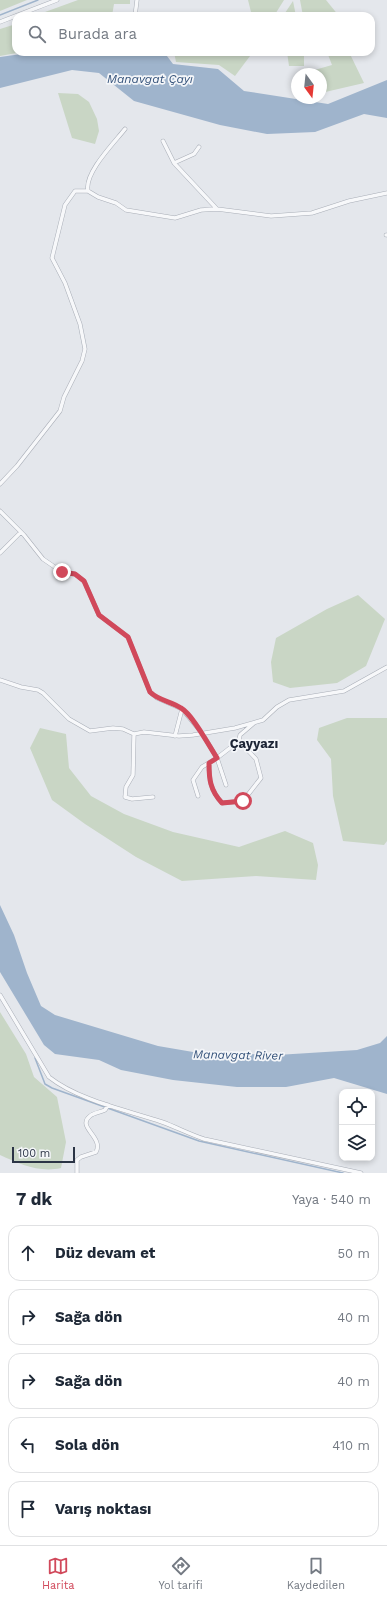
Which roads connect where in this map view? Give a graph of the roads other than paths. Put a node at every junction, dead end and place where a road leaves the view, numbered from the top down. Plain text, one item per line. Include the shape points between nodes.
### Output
1 (57, 0) edge
2 (137, 0) edge
3 (26, 12) edge
4 (136, 12) edge
5 (12, 17) edge
6 (0, 22) edge
7 (126, 129) dead end
8 (163, 141) dead end
9 (199, 147) dead end
10 (174, 163) junction
11 (88, 191) junction
12 (387, 193) edge
13 (217, 209) junction
14 (0, 484) edge
15 (0, 511) edge
16 (21, 532) junction
17 (0, 553) edge
18 (387, 667) edge
19 (0, 680) edge
20 (182, 708) junction
21 (255, 722) junction
22 (134, 734) junction
23 (202, 734) junction
24 (174, 736) junction
25 (239, 741) junction
26 (217, 758) junction
27 (209, 763) junction
28 (226, 785) dead end
29 (198, 796) dead end
30 (153, 797) dead end
31 (0, 995) edge
32 (108, 1105) junction
33 (77, 1173) edge
34 (361, 1173) edge

1 - 3 street
2 - 4 street
5 - 6 street
7 - 11 street via 92,172 87,185
8 - 10 street
9 - 10 street via 194,154
10 - 13 street
11 - 13 street via 126,210 175,218 201,210
11 - 14 street via 74,191 69,197 52,258 65,283 80,324 85,349 82,361 60,411
12 - 13 street via 349,201 312,213 286,216
15 - 16 street
16 - 17 street
16 - 20 street via 43,559 62,572 75,574 84,581 99,615 128,637 150,692 157,698
18 - 21 street via 344,691 290,700 277,707 263,720
19 - 22 street via 38,690 69,719 90,731 113,728
20 - 23 street
20 - 24 street
21 - 23 street
21 - 25 street via 240,735
22 - 24 street via 144,732
22 - 30 street via 132,775 126,787 125,797
23 - 24 street
23 - 26 street
25 - 26 street
25 - 27 street via 256,759 261,778 243,801 222,803 210,787
26 - 27 street
26 - 28 street
27 - 29 street via 202,767 193,780
31 - 32 street via 49,1077 59,1085
32 - 33 street via 105,1110 90,1115 87,1120 88,1129 99,1147 96,1152 77,1160
32 - 34 street via 204,1139

